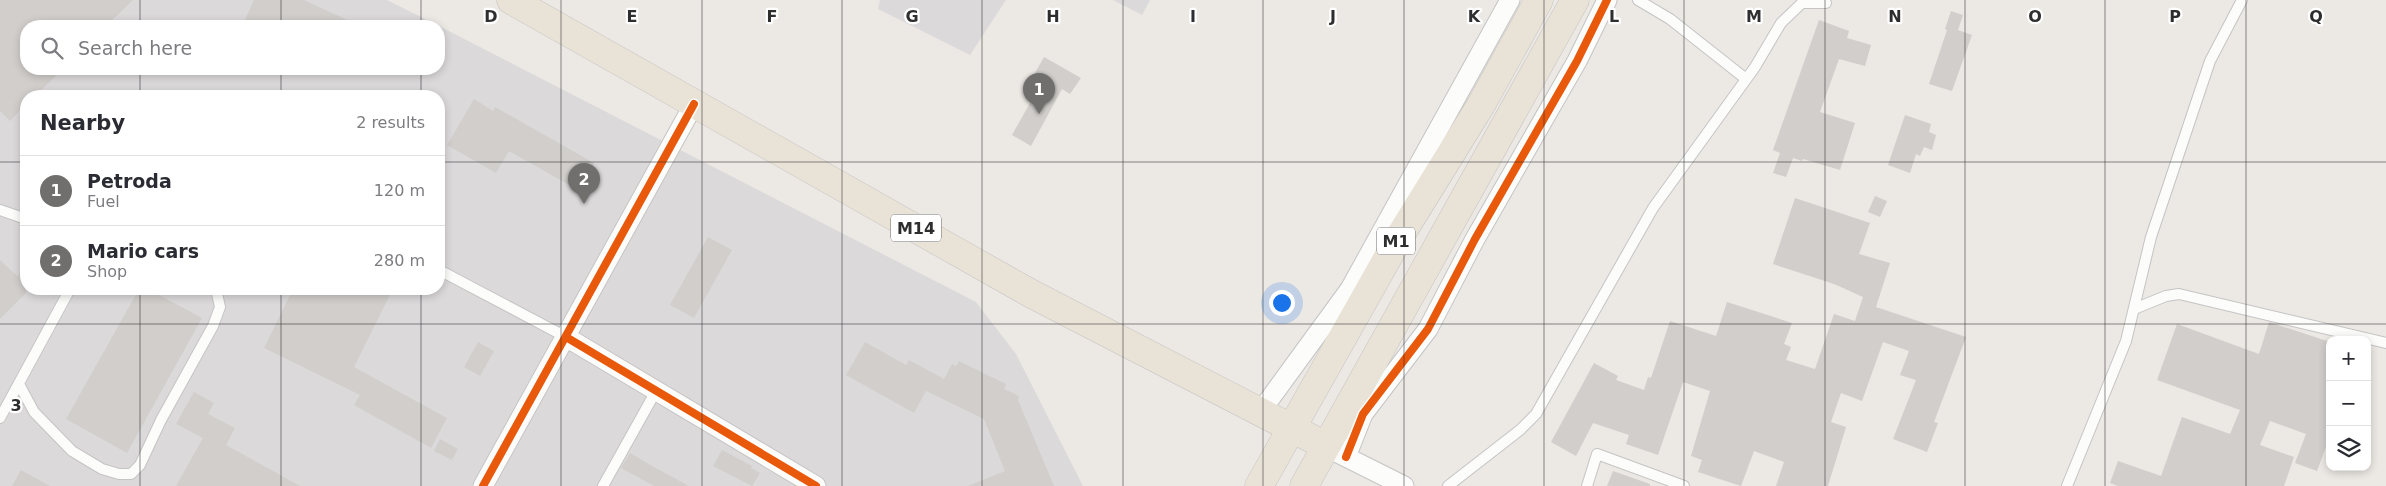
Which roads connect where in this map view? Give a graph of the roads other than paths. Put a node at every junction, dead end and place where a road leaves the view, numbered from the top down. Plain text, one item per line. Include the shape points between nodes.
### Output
1 (510, 0) edge
2 (1510, 0) edge
3 (1539, 0) edge
4 (1575, 0) edge
5 (1607, 0) edge
6 (1638, 0) edge
7 (2242, 0) edge
8 (1826, 3) dead end
9 (1746, 79) junction
10 (694, 104) junction
11 (0, 210) edge
12 (20, 217) edge
13 (445, 273) edge
14 (67, 295) edge
15 (217, 295) edge
16 (2134, 309) junction
17 (566, 337) junction
18 (2386, 343) edge
19 (19, 384) junction
20 (656, 391) junction
21 (1261, 411) junction
22 (0, 418) edge
23 (1292, 428) junction
24 (1336, 451) junction
25 (483, 486) edge
26 (603, 486) edge
27 (816, 486) edge
28 (1259, 486) edge
29 (1304, 486) edge
30 (1404, 486) edge
31 (1448, 486) edge
32 (1587, 486) edge
33 (1684, 486) edge
34 (2067, 486) edge

1 - 10 highway, M14
2 - 21 street via 1350,289
3 - 23 highway, M1
4 - 24 highway, M1
5 - 24 street via 1577,61 1428,329
6 - 9 lane via 1670,19
7 - 16 lane via 2210,61 2186,128 2151,237
8 - 9 lane via 1802,3 1792,11 1781,22
9 - 31 lane via 1653,208 1536,414
10 - 17 street
10 - 21 highway, M14 via 1030,293
11 - 12 lane
13 - 17 lane
14 - 19 lane
15 - 19 lane via 220,306 213,326 140,465 130,474 102,469 72,451 34,412
16 - 18 lane via 2179,294
16 - 34 lane via 2126,341
17 - 20 street
17 - 25 street
19 - 22 lane
20 - 26 lane
20 - 27 street
21 - 23 highway, M14
23 - 24 highway, M14
23 - 28 highway, M1
24 - 29 highway, M1
24 - 30 street
32 - 33 lane via 1597,454

